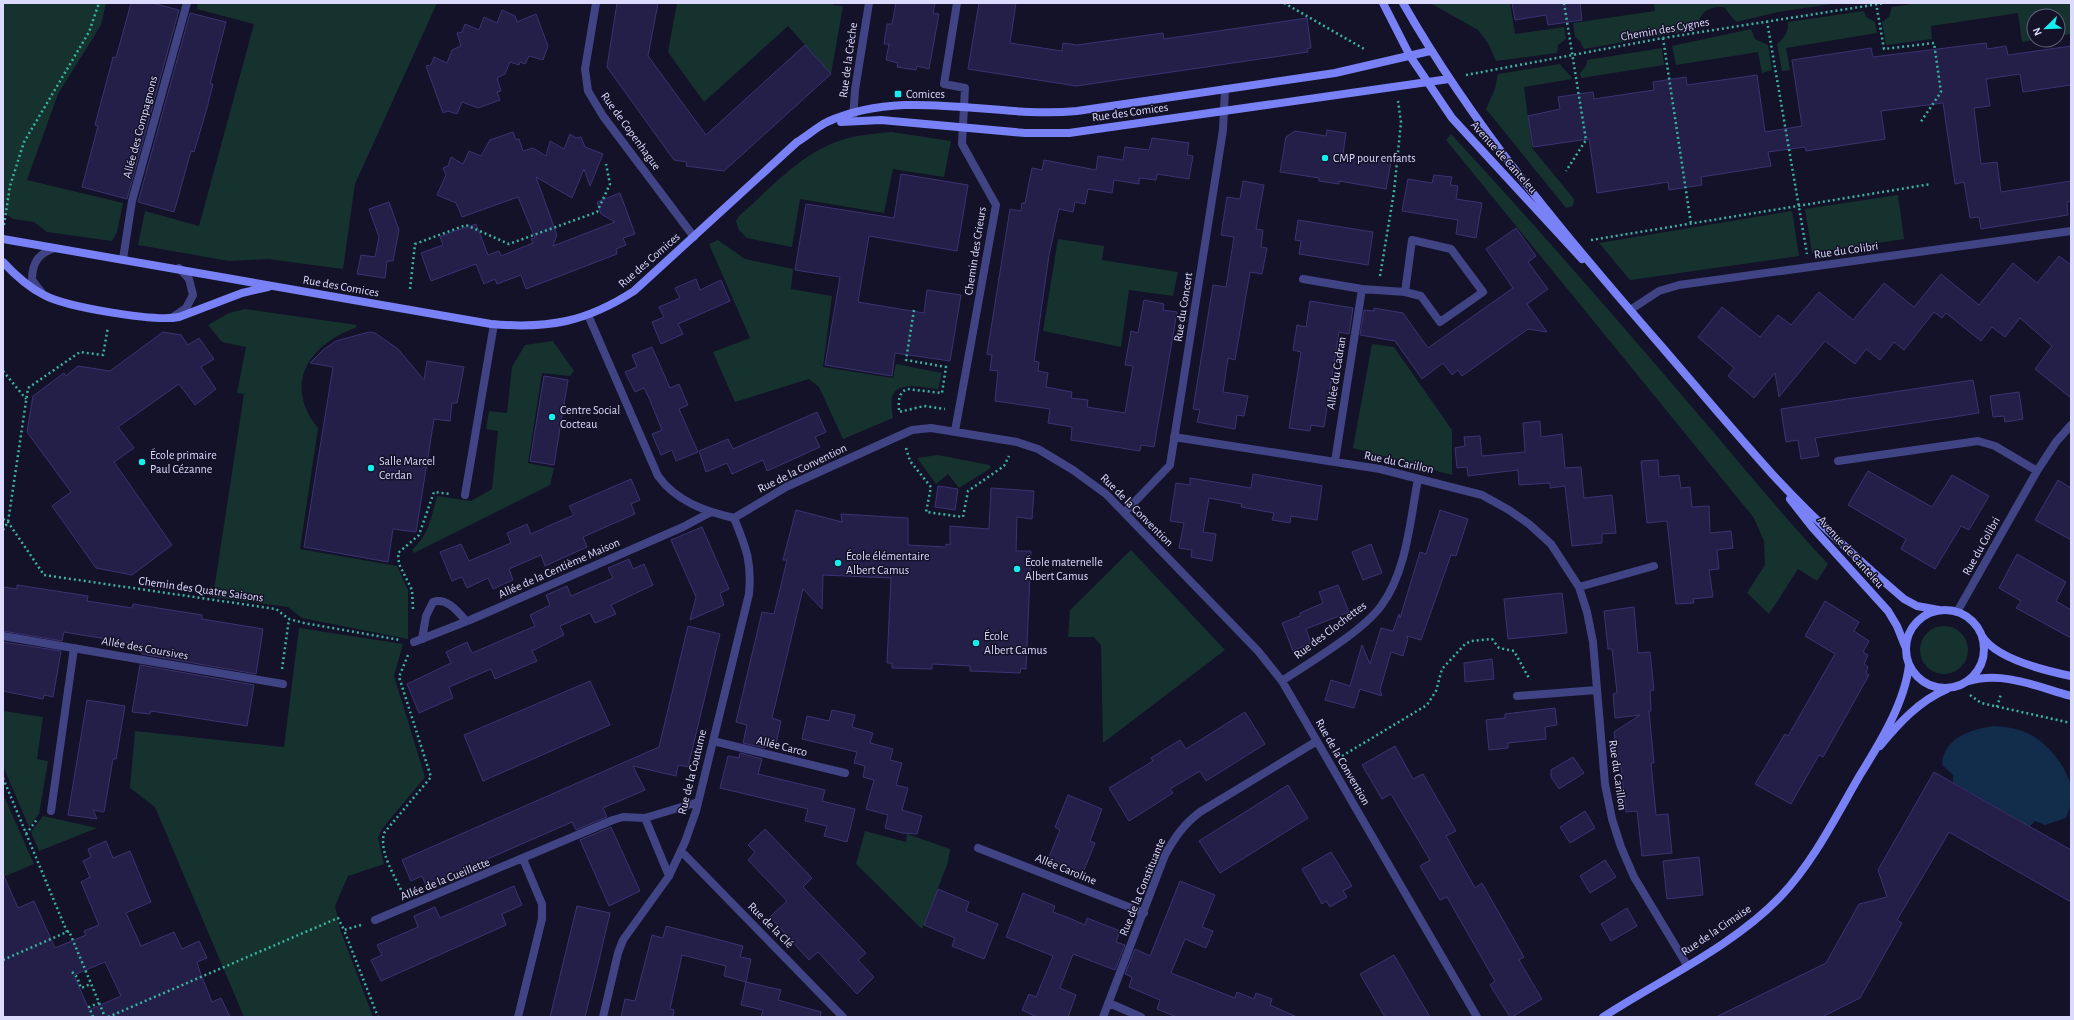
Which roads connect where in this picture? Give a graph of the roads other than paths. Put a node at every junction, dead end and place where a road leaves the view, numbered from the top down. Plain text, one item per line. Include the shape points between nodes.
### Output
1 (187, 3) edge
2 (596, 3) edge
3 (869, 3) edge
4 (957, 3) edge
5 (1383, 3) edge
6 (1403, 3) edge
7 (1430, 51) junction
8 (1410, 56) junction
9 (1449, 79) junction
10 (1427, 82) junction
11 (1225, 89) junction
12 (964, 106) junction
13 (1224, 110) junction
14 (853, 117) junction
15 (963, 127) junction
16 (2071, 231) edge
17 (694, 237) junction
18 (3, 239) edge
19 (55, 248) junction
20 (123, 259) junction
21 (3, 262) edge
22 (179, 268) junction
23 (1303, 279) dead end
24 (274, 286) junction
25 (1362, 289) junction
26 (1405, 292) junction
27 (44, 295) junction
28 (1630, 310) junction
29 (588, 315) junction
30 (169, 319) junction
31 (494, 324) junction
32 (2071, 426) edge
33 (956, 431) junction
34 (1174, 437) junction
35 (1335, 461) junction
36 (1838, 461) dead end
37 (2037, 471) junction
38 (1773, 475) junction
39 (1418, 478) junction
40 (465, 495) road end
41 (711, 512) junction
42 (1125, 512) junction
43 (734, 518) junction
44 (1654, 566) dead end
45 (1578, 587) junction
46 (1939, 610) junction
47 (1957, 612) junction
48 (466, 622) junction
49 (1980, 633) junction
50 (3, 636) edge
51 (422, 639) junction
52 (414, 642) road end
53 (74, 648) junction
54 (1906, 648) junction
55 (1909, 665) junction
56 (2071, 676) edge
57 (1282, 681) junction
58 (1966, 681) junction
59 (282, 684) road end
60 (1950, 688) junction
61 (1597, 690) junction
62 (1517, 696) dead end
63 (2071, 696) edge
64 (713, 741) junction
65 (1316, 741) junction
66 (1871, 757) junction
67 (845, 774) dead end
68 (698, 802) junction
69 (51, 811) road end
70 (645, 818) junction
71 (978, 848) dead end
72 (681, 851) junction
73 (523, 860) junction
74 (669, 876) junction
75 (1144, 913) junction
76 (375, 920) road end
77 (1687, 965) junction
78 (1109, 1003) junction
79 (518, 1017) edge
80 (603, 1017) edge
81 (843, 1017) edge
82 (1103, 1017) edge
83 (1141, 1017) edge
84 (1477, 1017) edge
85 (1603, 1017) edge

1 - 20 street, Allée des Compagnons via 132,201
2 - 17 street, Rue de Copenhague via 585,69 588,91 603,116
3 - 14 street, Rue de la Crèche
4 - 12 street, Chemin des Crieurs via 944,84 965,88
5 - 8 street, Avenue de Canteleu
6 - 7 street, Avenue de Canteleu
7 - 8 street, Rue des Comices
7 - 9 street, Avenue de Canteleu
8 - 10 street, Avenue de Canteleu
8 - 11 street, Rue des Comices via 1335,73
9 - 10 street, Rue des Comices
9 - 28 street, Avenue de Canteleu via 1523,180
10 - 13 street, Rue des Comices
10 - 28 street, Avenue de Canteleu via 1452,118
11 - 12 street, Rue des Comices via 1059,113
11 - 13 street, Rue du Concert
12 - 14 street, Rue des Comices via 896,105
12 - 15 street, Chemin des Crieurs
13 - 15 street, Rue des Comices via 1069,133 1043,134
13 - 34 street, Rue du Concert via 1223,130
14 - 15 street, Rue des Comices
14 - 17 street, Rue des Comices via 814,131 783,155
15 - 33 street, Chemin des Crieurs via 962,144 996,205
16 - 28 street, Rue du Colibri via 1679,285 1659,291
17 - 29 street, Rue des Comices via 634,291
18 - 19 street, Rue des Comices
19 - 20 street, Rue des Comices
19 - 27 street via 39,256 34,263 32,280
20 - 22 street, Rue des Comices
21 - 27 street, Rue des Comices
22 - 24 street, Rue des Comices
22 - 30 street via 189,279 193,295 186,308
23 - 25 street
24 - 30 street, Rue des Comices via 242,293
24 - 31 street, Rue des Comices
25 - 26 street
25 - 35 street, Allée du Cadran
26 - 26 street via 1421,296 1440,322 1483,292 1451,249 1412,240
27 - 30 street, Rue des Comices via 62,302
28 - 38 street, Avenue de Canteleu
29 - 31 street, Rue des Comices via 550,325
29 - 41 street via 658,476 680,499
31 - 40 street
32 - 37 street, Rue du Colibri via 2056,442
33 - 42 street, Rue de la Convention via 1017,442 1038,449 1086,477
33 - 43 street, Rue de la Convention via 922,428 902,434 786,487
34 - 35 street, Rue du Carillon
34 - 42 street, Rue du Concert via 1170,465
35 - 39 street, Rue du Carillon
36 - 37 street via 1978,441 1996,446
37 - 47 street, Rue du Colibri
38 - 46 street, Avenue de Canteleu via 1837,539 1904,599 1917,606
38 - 54 street, Avenue de Canteleu via 1812,527 1888,611
39 - 45 street, Rue du Carillon via 1482,495 1509,510 1551,544
39 - 57 street, Rue des Clochettes via 1400,567 1393,586 1381,606 1363,624
41 - 43 street
41 - 48 street, Allée de la Centième Maison via 683,527
42 - 57 street, Rue de la Convention via 1262,656
43 - 64 street, Rue de la Coutume via 748,553 749,594
44 - 45 street
45 - 61 street, Rue du Carillon via 1587,612 1593,642
46 - 47 street
46 - 54 street via 1926,614 1915,623 1908,635
47 - 49 street via 1973,622
48 - 51 street, Allée de la Centième Maison
48 - 51 street via 449,604 442,601 433,602 426,616
49 - 56 street via 1988,644 2001,653 2042,669
49 - 58 street via 1983,657 1977,671
50 - 53 street, Allée des Coursives
51 - 52 street, Allée de la Centième Maison
53 - 59 street, Allée des Coursives
53 - 69 street
54 - 55 street
55 - 60 street via 1926,683
55 - 66 street, Rue de la Cimaise via 1903,694
57 - 65 street, Rue de la Convention
58 - 60 street
58 - 63 street via 1985,677 2004,678
60 - 66 street, Rue de la Cimaise via 1930,697 1914,709
61 - 62 street
61 - 77 street, Rue du Carillon via 1605,784 1621,847 1634,877
64 - 67 street, Allée Carco
64 - 68 street, Rue de la Coutume
65 - 75 street, Rue de la Constituante via 1186,823 1174,838 1165,856
65 - 84 street, Rue de la Convention
66 - 77 street, Rue de la Cimaise via 1817,848 1781,896 1742,930
68 - 70 street, Allée de la Cueillette
68 - 72 street, Rue de la Coutume
70 - 73 street, Allée de la Cueillette via 623,817 614,820
70 - 74 street
71 - 75 street, Allée Caroline
72 - 74 street, Rue de la Coutume
72 - 81 street, Rue de la Clé
73 - 76 street, Allée de la Cueillette
73 - 79 street via 542,904 542,919
74 - 80 street, Rue de la Coutume via 623,940
75 - 78 street, Rue de la Constituante
77 - 85 street, Rue de la Cimaise
78 - 82 street, Rue de la Constituante
78 - 83 street

